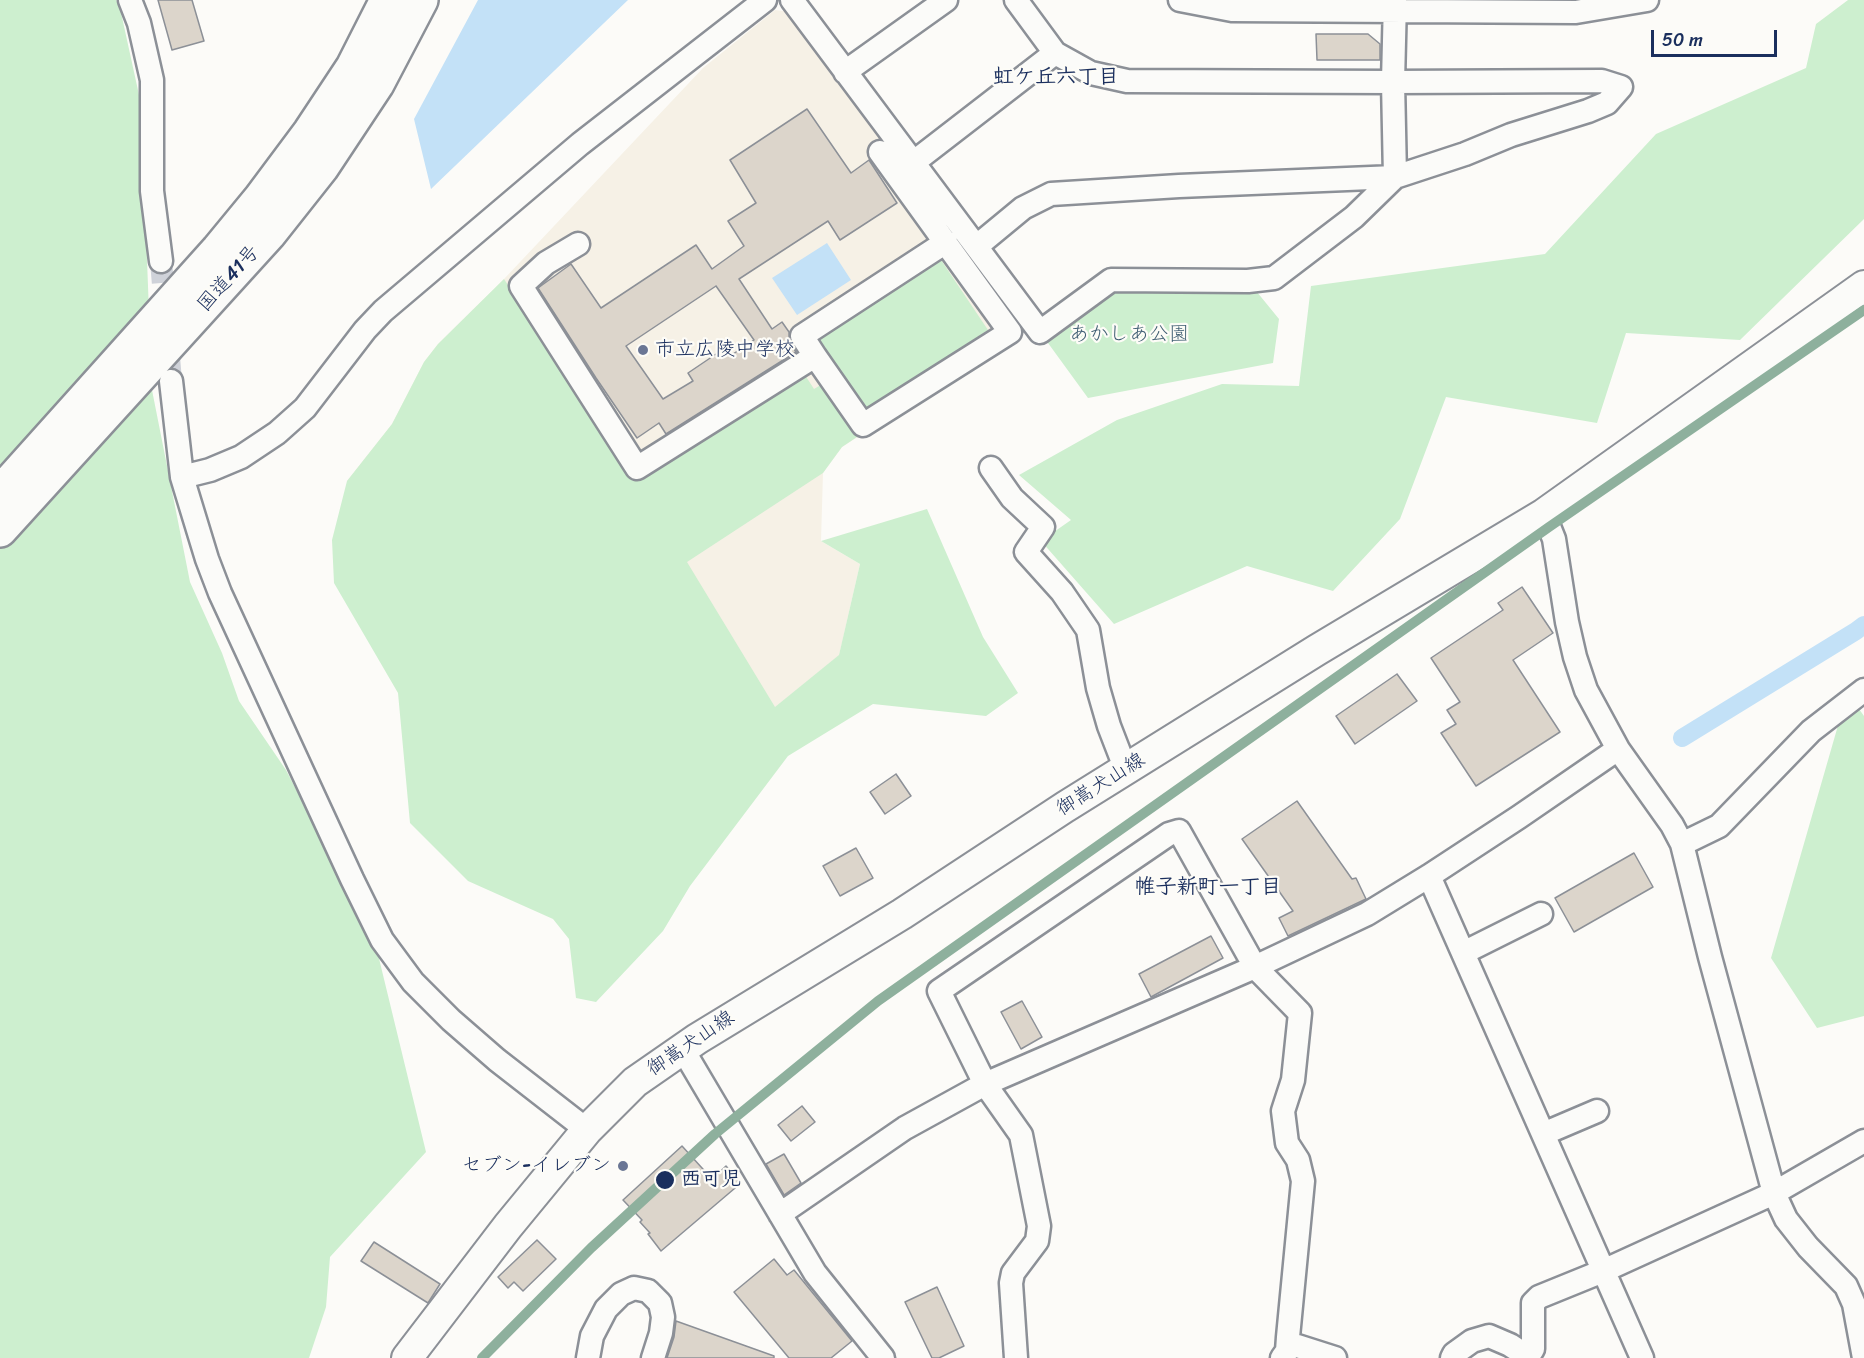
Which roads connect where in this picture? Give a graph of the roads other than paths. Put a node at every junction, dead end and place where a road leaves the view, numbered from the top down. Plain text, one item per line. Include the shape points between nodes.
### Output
1 (129, 0) edge
2 (387, 0) edge
3 (421, 0) edge
4 (765, 0) edge
5 (792, 0) edge
6 (946, 0) edge
7 (1016, 0) edge
8 (1180, 0) edge
9 (1647, 0) edge
10 (1395, 5) edge
11 (1055, 53) junction
12 (846, 72) junction
13 (1393, 82) junction
14 (880, 152) dead end
15 (914, 162) junction
16 (1395, 177) junction
17 (946, 242) junction
18 (578, 244) dead end
19 (977, 246) junction
20 (161, 261) tunnel mouth
21 (1864, 286) edge
22 (815, 356) junction
23 (171, 381) tunnel mouth
24 (991, 468) dead end
25 (182, 477) junction
26 (0, 493) edge
27 (1544, 514) junction
28 (0, 530) edge
29 (1864, 690) edge
30 (1618, 749) junction
31 (1126, 770) junction
32 (1682, 844) junction
33 (1429, 876) junction
34 (1541, 914) dead end
35 (1463, 953) junction
36 (1255, 967) junction
37 (682, 1048) junction
38 (986, 1084) junction
39 (1597, 1111) dead end
40 (587, 1130) junction
41 (1543, 1134) junction
42 (1864, 1141) edge
43 (1774, 1193) junction
44 (780, 1214) junction
45 (1603, 1271) junction
46 (1285, 1351) edge
47 (407, 1358) edge
48 (588, 1358) edge
49 (653, 1358) edge
50 (883, 1358) edge
51 (1016, 1358) edge
52 (1335, 1358) edge
53 (1452, 1358) edge
54 (1642, 1358) edge
55 (1864, 1358) edge

1 - 20 street via 152,80 152,191
2 - 26 highway, 国道41号 via 353,67 260,199
3 - 28 highway, 国道41号 via 377,84 322,168 269,234
4 - 25 street via 571,152 382,311 305,408 277,433 241,457
5 - 12 street
6 - 12 street
7 - 11 street
8 - 10 street via 1232,10
9 - 10 street via 1576,12
10 - 13 street
11 - 13 street via 1091,73 1127,81
11 - 15 street
12 - 15 street
13 - 16 street
13 - 16 street via 1602,81 1621,87 1607,103 1588,111
14 - 17 street
15 - 19 street
16 - 19 street via 1051,194 1023,208
16 - 19 street via 1354,217 1274,278 1111,280 1040,332
17 - 22 street via 802,336
17 - 22 street via 1010,332 863,425
18 - 22 street via 546,262 521,286 637,468
21 - 27 main road, 御嵩犬山線
23 - 25 street
24 - 31 street via 1012,498 1043,527 1026,552 1062,592 1088,630 1108,726
25 - 40 street via 220,592 382,940 413,982 451,1020
27 - 30 street via 1554,539 1575,657 1586,690
27 - 31 main road, 御嵩犬山線
29 - 32 street via 1811,731 1719,826
30 - 32 street
30 - 33 street
31 - 37 main road, 御嵩犬山線 via 902,914
32 - 43 street
33 - 35 street
33 - 36 street via 1357,919
34 - 35 street
35 - 41 street
36 - 38 street
36 - 38 street via 1179,831 1169,834 939,991
36 - 46 street via 1300,1013 1293,1080 1283,1112 1287,1143 1298,1160 1303,1181
37 - 40 main road, 御嵩犬山線 via 635,1082
37 - 44 street
38 - 44 street via 905,1128
38 - 51 street via 1021,1135 1039,1226 1037,1241 1011,1283
39 - 41 street
40 - 47 main road, 御嵩犬山線
41 - 45 street
42 - 43 street
43 - 45 street
43 - 55 street via 1786,1219 1846,1286 1854,1304
44 - 50 street via 815,1273
45 - 53 street via 1533,1303 1533,1349 1529,1354 1489,1336 1472,1341
45 - 54 street
46 - 52 street
48 - 49 street via 592,1336 606,1309 634,1288 648,1291 660,1303 661,1333

